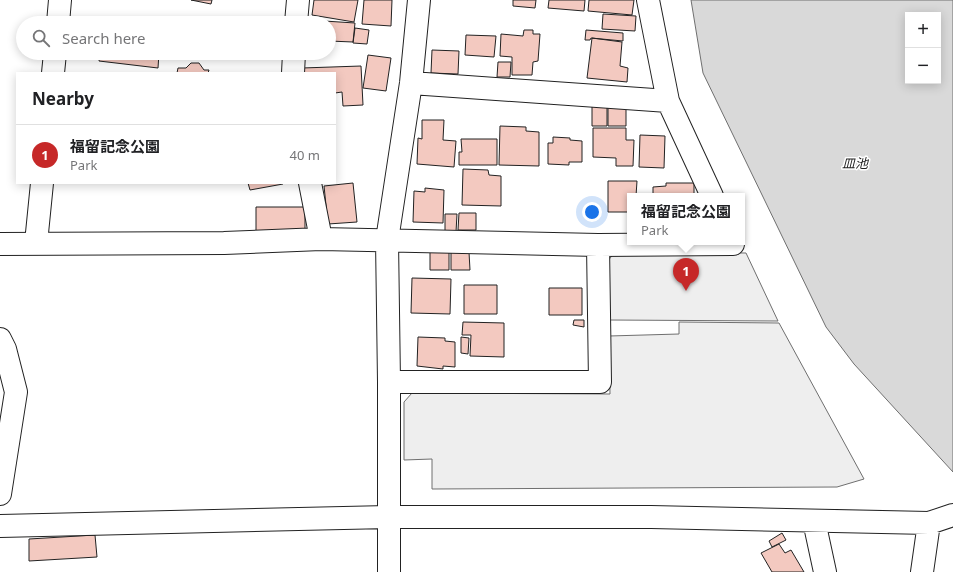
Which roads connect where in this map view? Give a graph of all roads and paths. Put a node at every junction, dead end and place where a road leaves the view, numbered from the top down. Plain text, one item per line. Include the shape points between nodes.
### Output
1 (60, 0) edge
2 (298, 0) edge
3 (418, 0) edge
4 (648, 0) edge
5 (59, 16) edge
6 (297, 16) edge
7 (54, 60) edge
8 (294, 60) edge
9 (53, 72) edge
10 (293, 72) edge
11 (411, 83) junction
12 (668, 101) junction
13 (42, 184) edge
14 (310, 184) edge
15 (711, 193) edge
16 (321, 239) junction
17 (387, 240) junction
18 (0, 244) edge
19 (36, 244) junction
20 (598, 245) junction
21 (627, 245) edge
22 (0, 339) edge
23 (390, 382) junction
24 (0, 494) edge
25 (953, 515) edge
26 (388, 517) junction
27 (814, 520) junction
28 (929, 523) junction
29 (0, 526) edge
30 (389, 572) edge
31 (825, 572) edge
32 (922, 572) edge

1 - 5 street
2 - 6 street
3 - 11 street
4 - 12 street
7 - 9 street
8 - 10 street
11 - 12 street
11 - 17 street
12 - 15 street
13 - 19 street
14 - 16 street
16 - 17 street
16 - 19 street via 224,243
17 - 20 street
17 - 23 street
18 - 19 street
20 - 21 street
20 - 23 street via 600,382
22 - 24 street via 16,392
23 - 26 street
25 - 28 street
26 - 27 street
26 - 29 street
26 - 30 street
27 - 28 street
27 - 31 street
28 - 32 street

